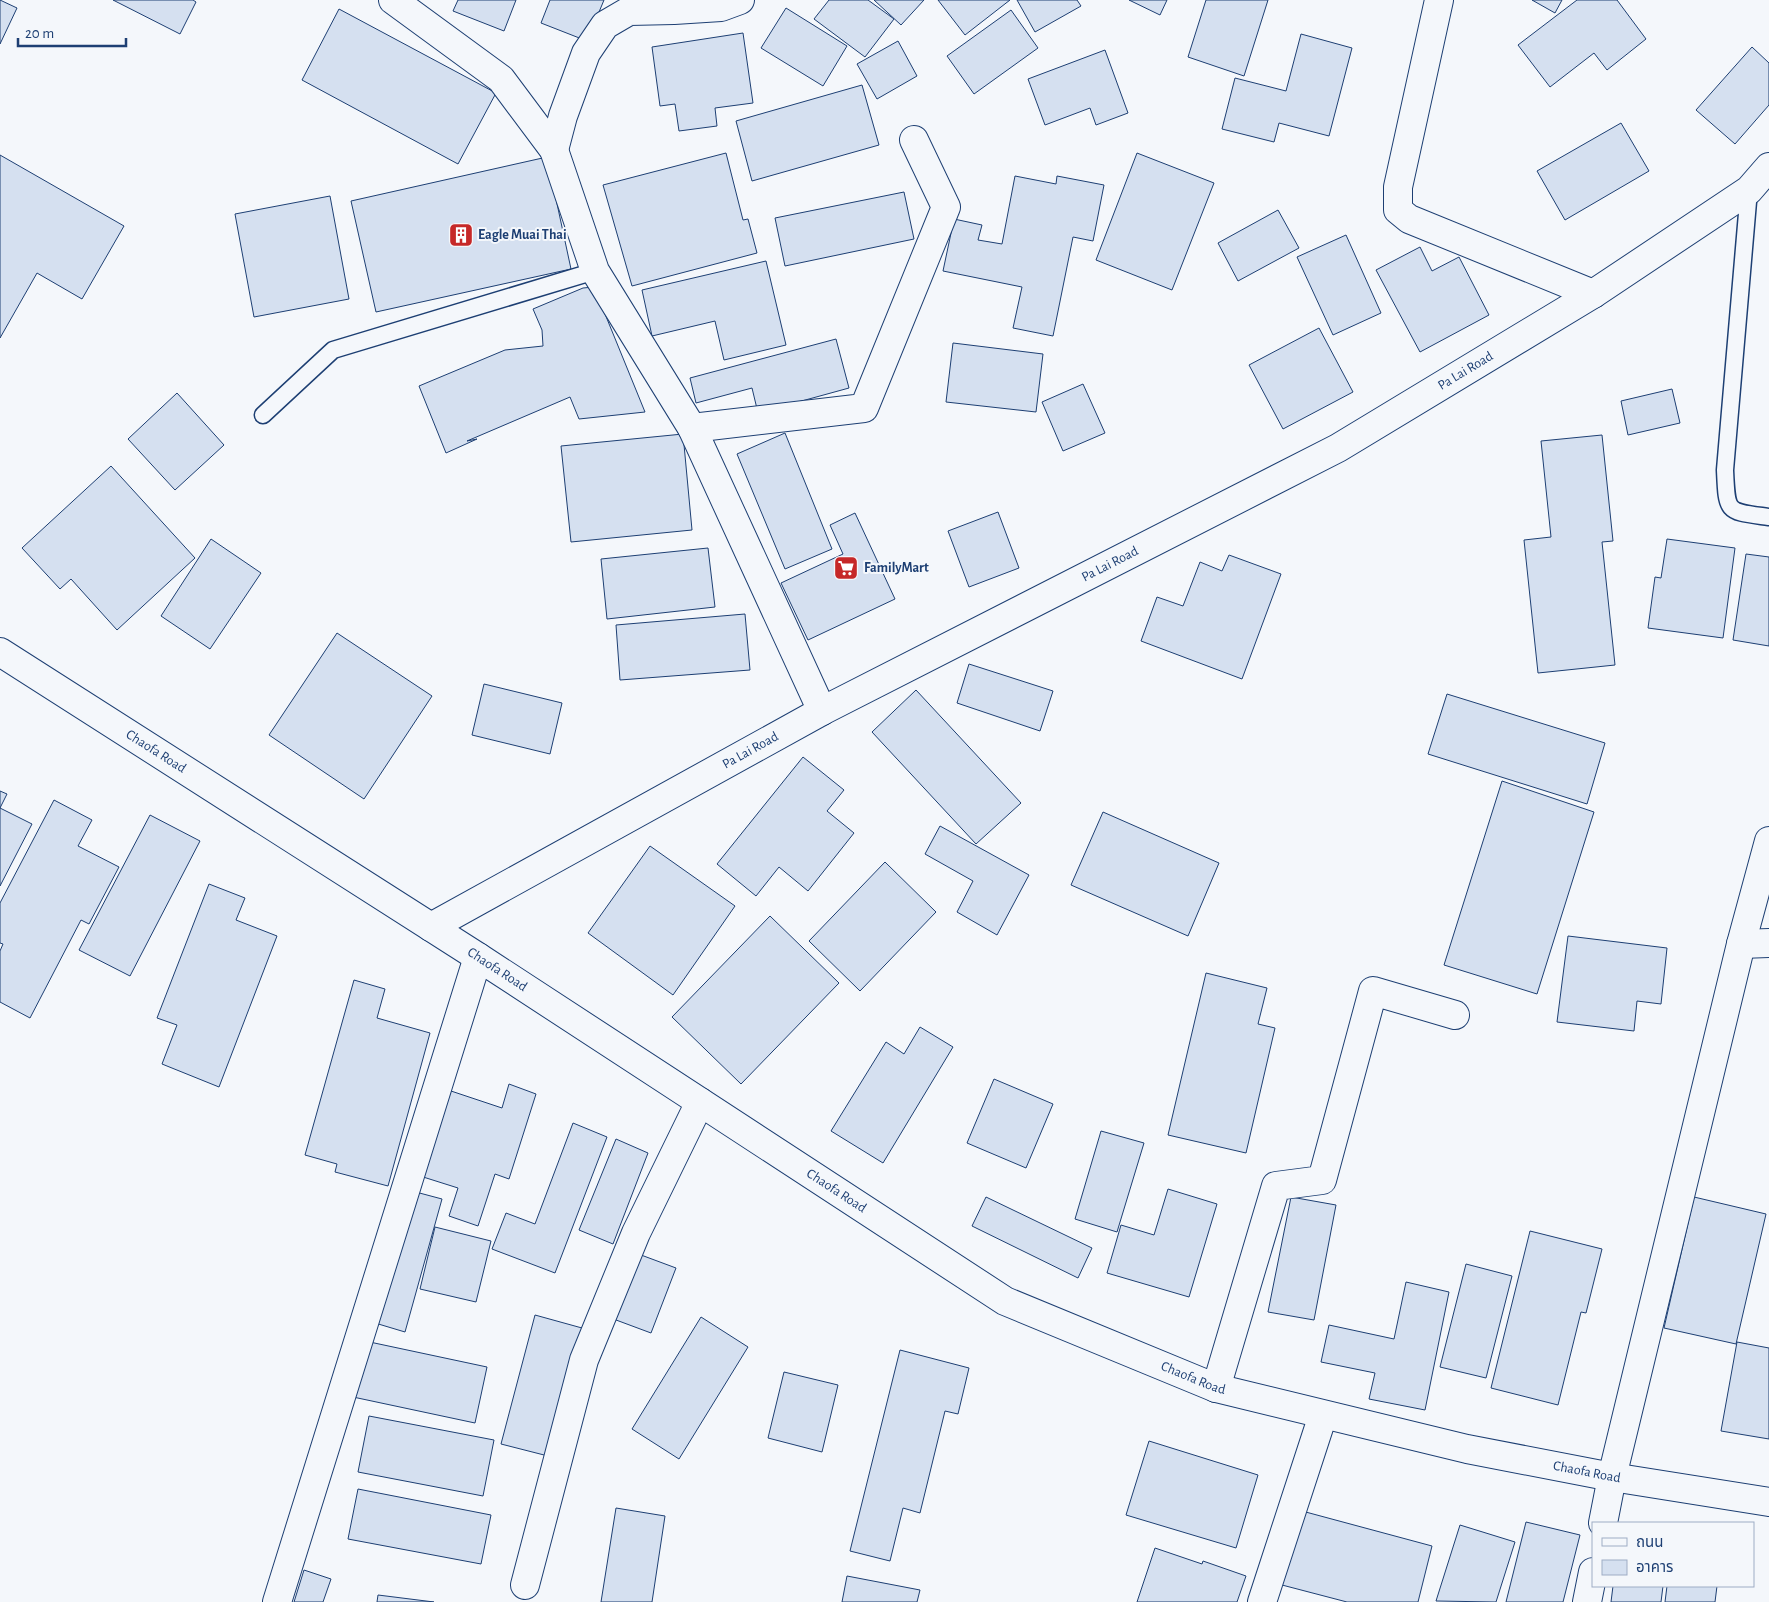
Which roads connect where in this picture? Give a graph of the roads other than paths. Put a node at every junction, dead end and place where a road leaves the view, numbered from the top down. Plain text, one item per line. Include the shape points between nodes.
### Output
1 (394, 0) edge
2 (740, 0) edge
3 (1439, 0) edge
4 (914, 140) dead end
5 (554, 150) junction
6 (1769, 167) edge
7 (1749, 190) junction
8 (595, 271) junction
9 (1593, 294) junction
10 (263, 415) dead end
11 (692, 428) junction
12 (1769, 517) edge
13 (0, 652) edge
14 (822, 711) junction
15 (1769, 841) edge
16 (431, 928) junction
17 (1769, 943) edge
18 (1741, 944) junction
19 (478, 957) junction
20 (1455, 1015) dead end
21 (700, 1102) junction
22 (1216, 1388) junction
23 (1323, 1415) junction
24 (1612, 1477) junction
25 (1769, 1502) edge
26 (1603, 1522) edge
27 (1592, 1576) edge
28 (524, 1585) dead end
29 (277, 1602) edge
30 (1262, 1602) edge
31 (1586, 1602) edge

1 - 5 street via 501,79
2 - 5 street via 721,7 629,11 605,24 586,53
3 - 9 street via 1398,187 1398,210 1409,219
4 - 11 street via 946,206 864,408
5 - 8 street
6 - 7 street, Pa Lai Road
7 - 9 street, Pa Lai Road
7 - 12 lane via 1725,470 1726,501 1730,508 1740,513
8 - 10 lane via 333,350
8 - 11 street
9 - 14 street, Pa Lai Road via 1338,448
11 - 14 street
13 - 16 street, Chaofa Road
14 - 16 street, Pa Lai Road
15 - 18 street
16 - 19 street, Chaofa Road
17 - 18 street
18 - 24 street
19 - 21 street, Chaofa Road
19 - 29 street
20 - 22 street via 1374,991 1322,1180 1276,1186
21 - 22 street, Chaofa Road via 1005,1301
21 - 28 street via 636,1233 584,1360
22 - 23 street, Chaofa Road
23 - 24 street, Chaofa Road via 1467,1450
23 - 30 street
24 - 25 street, Chaofa Road
24 - 26 street
27 - 31 street

